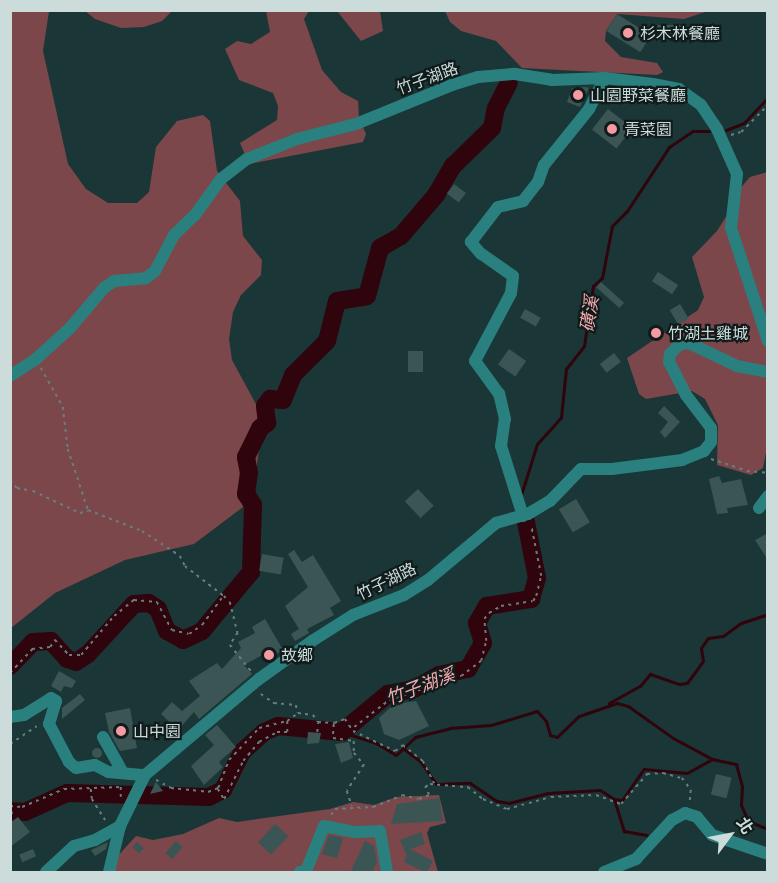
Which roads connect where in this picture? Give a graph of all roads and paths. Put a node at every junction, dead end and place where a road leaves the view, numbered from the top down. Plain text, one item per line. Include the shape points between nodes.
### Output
1 (605, 78) junction
2 (768, 105) edge
3 (722, 137) junction
4 (768, 341) edge
5 (36, 359) junction
6 (768, 372) edge
7 (10, 376) edge
8 (695, 457) junction
9 (768, 473) edge
10 (10, 480) edge
11 (768, 496) edge
12 (759, 508) dead end
13 (88, 510) junction
14 (526, 515) junction
15 (224, 596) junction
16 (10, 673) edge
17 (259, 679) junction
18 (246, 690) junction
19 (298, 713) junction
20 (10, 717) edge
21 (287, 721) junction
22 (318, 722) junction
23 (49, 723) junction
24 (334, 723) junction
25 (353, 727) junction
26 (317, 732) dead end
27 (103, 737) dead end
28 (10, 744) edge
29 (123, 773) junction
30 (145, 775) junction
31 (166, 784) dead end
32 (434, 784) junction
33 (218, 788) junction
34 (91, 789) junction
35 (130, 797) junction
36 (12, 805) edge
37 (352, 806) junction
38 (690, 812) junction
39 (13, 818) dead end
40 (324, 826) junction
41 (115, 828) junction
42 (768, 854) edge
43 (46, 873) edge
44 (109, 873) edge
45 (300, 873) edge
46 (387, 873) edge
47 (604, 873) edge

1 - 3 street, 竹子湖路 via 653,84 692,96
1 - 5 street, 竹子湖路 via 552,80 515,74 478,77 356,124 297,139 247,159 221,179 195,215 174,235 155,271 146,278 114,281 104,288
1 - 14 street via 589,109 544,165 538,182 523,201 498,207 471,242 481,254 513,276 511,293 475,361 499,394 505,419 501,446
2 - 3 path via 741,132
3 - 4 street, 竹子湖路 via 738,182 731,228
5 - 7 street, 竹子湖路
5 - 13 path via 63,407 68,449
6 - 8 street via 737,366 689,343 673,349 669,362 686,395 711,428 711,442
8 - 9 path via 702,462 711,459 728,467
8 - 14 street, 竹子湖路 via 612,470 581,469 550,501
10 - 13 path via 17,488 33,491 80,513
11 - 12 street
13 - 15 path via 142,531 180,556 185,566
14 - 17 street, 竹子湖路 via 496,523 428,580 404,595 353,615
14 - 25 path via 541,576 533,601 501,606 489,613 483,627 486,652 475,668 420,692 389,700
15 - 16 path via 202,625 189,634 172,630 157,602 146,599 127,604 81,655 69,655 55,640 50,647 32,649
15 - 17 path via 230,602 238,633 230,645
17 - 18 street, 竹子湖路
18 - 19 path via 274,703 296,705
18 - 30 street, 竹子湖路
19 - 21 path
19 - 22 path via 313,715
20 - 23 street via 24,715 51,698 56,701
21 - 33 path via 259,728 229,760
21 - 33 path via 287,732 277,732 259,742 243,761 224,799
22 - 24 path
22 - 26 path
23 - 28 path via 39,724
23 - 29 street via 76,768 95,765 108,772
24 - 25 path via 345,719
24 - 37 path via 333,738 354,741 354,753 364,765 347,791
25 - 32 path via 396,751 403,745 423,761 435,779
27 - 29 street
29 - 30 street
30 - 35 street, 竹子湖路
31 - 33 path via 208,792
32 - 37 path via 425,787 429,795 419,799 402,795 373,807
32 - 38 path via 468,787 483,799 507,809 551,797 596,795 612,804 621,804 647,774 663,773 682,778 690,790
34 - 35 path via 121,787
34 - 36 path via 64,789 22,807
34 - 41 path via 92,799
35 - 41 street, 竹子湖路
36 - 39 path
37 - 40 path via 334,808
38 - 42 street via 712,835
38 - 47 street via 678,814 636,859
40 - 45 street via 306,871
40 - 46 street via 356,832 380,831
41 - 43 street via 74,846
41 - 44 street, 竹子湖路

